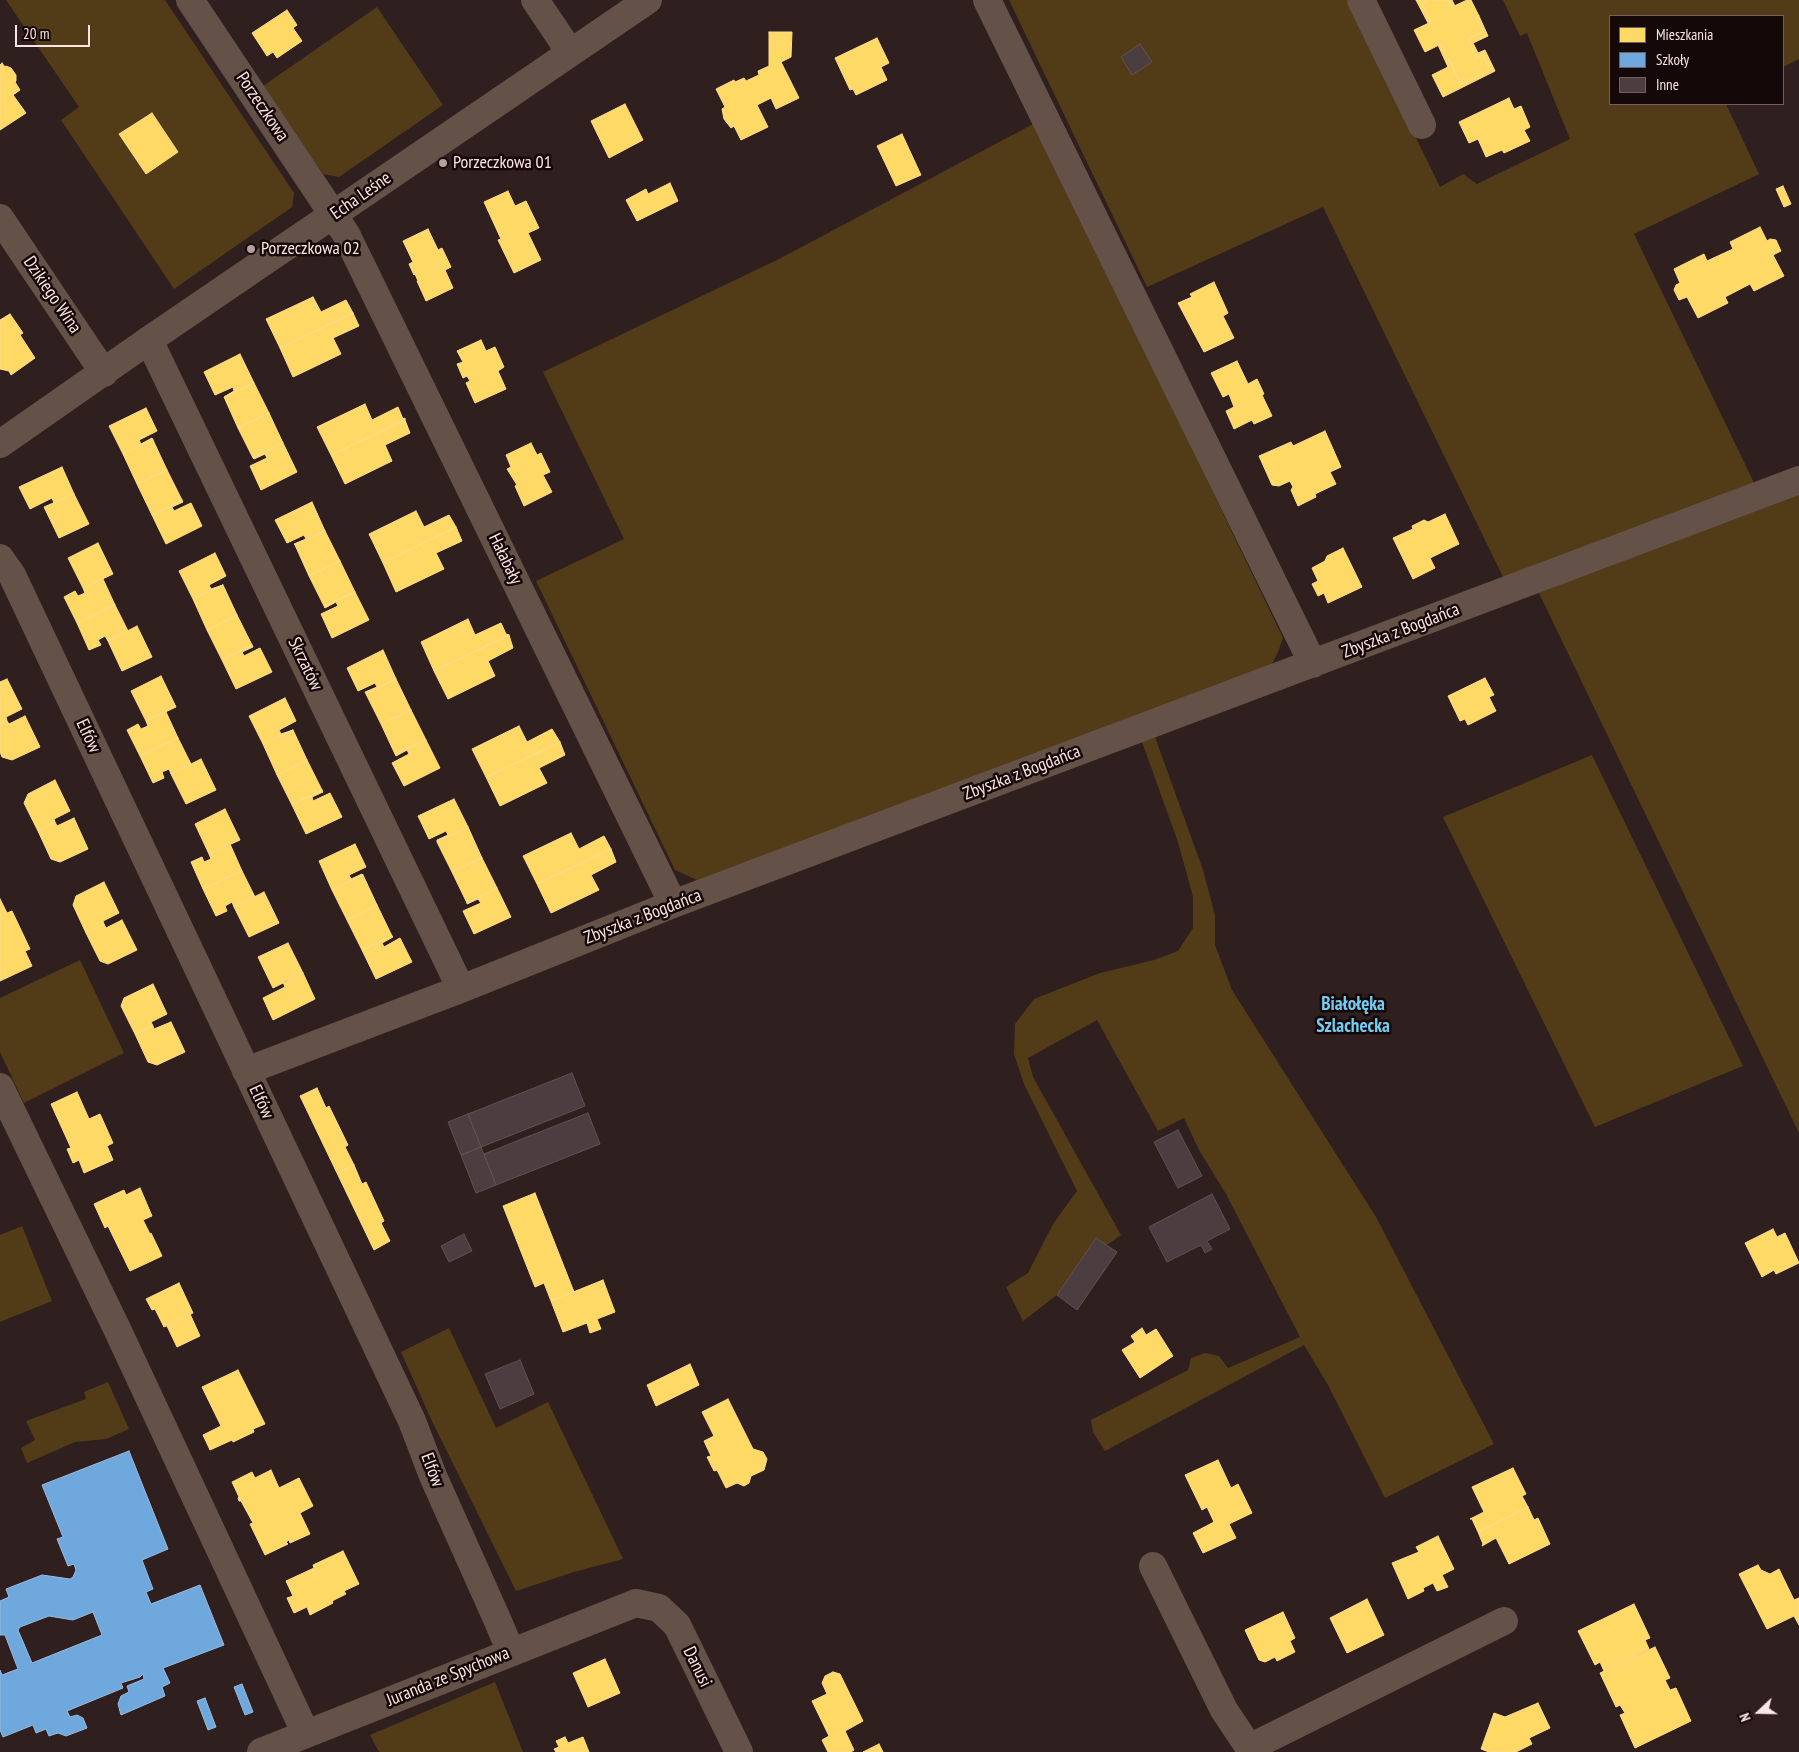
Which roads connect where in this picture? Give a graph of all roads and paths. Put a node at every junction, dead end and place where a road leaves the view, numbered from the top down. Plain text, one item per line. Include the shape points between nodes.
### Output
1 (190, 0) edge
2 (535, 0) edge
3 (648, 0) edge
4 (988, 0) edge
5 (1361, 0) edge
6 (568, 54) junction
7 (1422, 125) dead end
8 (335, 214) junction
9 (0, 218) edge
10 (150, 340) junction
11 (104, 372) junction
12 (0, 444) edge
13 (1799, 480) edge
14 (0, 558) edge
15 (1313, 664) junction
16 (673, 904) junction
17 (461, 989) junction
18 (246, 1071) junction
19 (0, 1087) edge
20 (1153, 1566) dead end
21 (636, 1603) joint
22 (1504, 1621) dead end
23 (511, 1652) junction
24 (306, 1734) junction
25 (1250, 1750) edge
26 (261, 1752) edge
27 (739, 1752) edge

1 - 8 street, Porzeczkowa
2 - 6 street
3 - 6 street, Echa Leśne
4 - 15 street
5 - 7 street
6 - 8 street, Echa Leśne
8 - 10 street, Echa Leśne
8 - 16 street, Hałabały
9 - 11 street, Dzikiego Wina
10 - 11 street, Echa Leśne
10 - 17 street, Skrzatów
11 - 12 street, Echa Leśne
13 - 15 street, Zbyszka z Bogdańca
14 - 18 street, Elfów via 12,575
15 - 16 street, Zbyszka z Bogdańca
16 - 17 street, Zbyszka z Bogdańca
17 - 18 street, Zbyszka z Bogdańca
18 - 23 street, Elfów via 412,1421
19 - 24 street
20 - 25 street via 1224,1710
21 - 23 street, Juranda ze Spychowa
21 - 27 street, Danusi via 659,1608 677,1626
22 - 25 street
23 - 24 street, Juranda ze Spychowa
24 - 26 street, Juranda ze Spychowa

